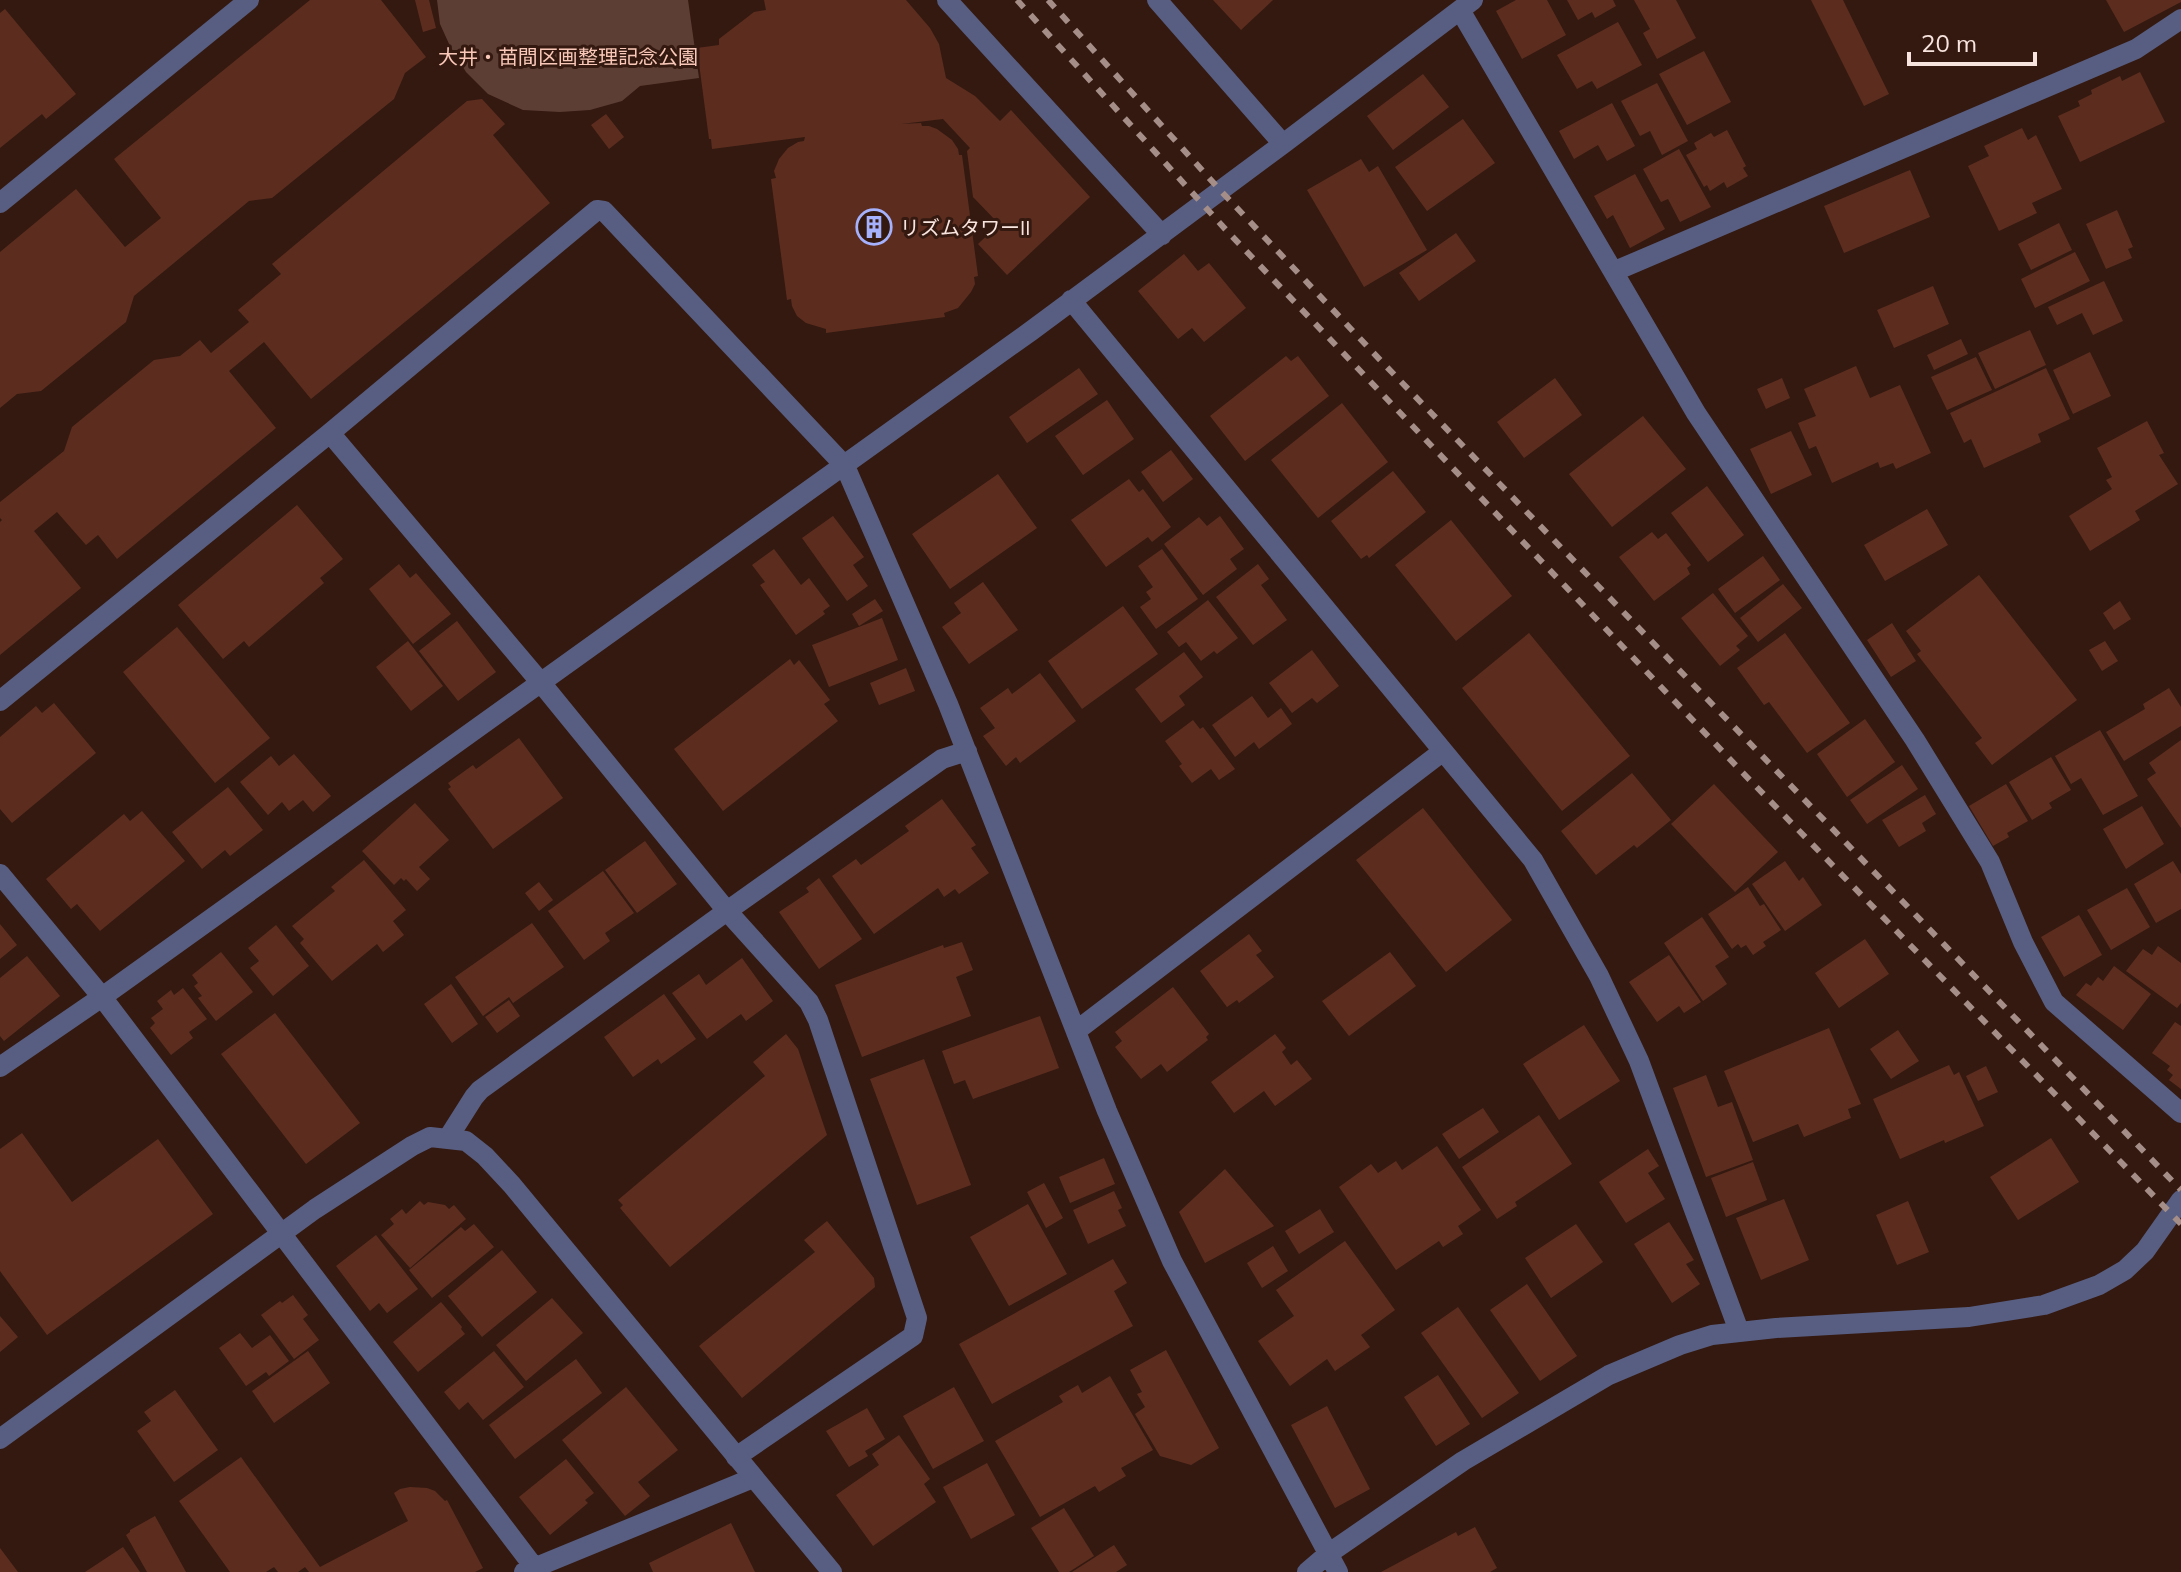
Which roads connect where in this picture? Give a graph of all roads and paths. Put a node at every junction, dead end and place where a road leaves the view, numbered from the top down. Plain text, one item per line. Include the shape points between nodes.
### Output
1 (249, 0) edge
2 (947, 0) edge
3 (1157, 0) edge
4 (1466, 5) edge
5 (2181, 19) edge
6 (1283, 144) junction
7 (0, 203) edge
8 (1162, 235) junction
9 (1615, 271) junction
10 (1071, 300) junction
11 (330, 433) junction
12 (845, 466) junction
13 (542, 684) junction
14 (0, 701) edge
15 (967, 751) junction
16 (1442, 752) junction
17 (0, 874) edge
18 (727, 911) junction
19 (102, 997) junction
20 (1076, 1031) junction
21 (0, 1067) edge
22 (2181, 1113) edge
23 (448, 1138) junction
24 (2181, 1200) edge
25 (281, 1233) junction
26 (1739, 1331) junction
27 (0, 1439) edge
28 (736, 1457) junction
29 (753, 1478) junction
30 (1328, 1554) junction
31 (529, 1569) edge
32 (832, 1572) edge
33 (1307, 1572) edge
34 (1338, 1572) edge

1 - 7 street
2 - 8 street
3 - 6 street
4 - 6 street
4 - 9 street
5 - 9 street via 2136,49
6 - 8 street
8 - 10 street
9 - 22 street via 1696,413 1915,740 1990,862 2054,1002
10 - 12 street
10 - 16 street
11 - 12 street via 597,210 604,211
11 - 13 street
11 - 14 street
12 - 13 street
12 - 15 street
13 - 18 street
13 - 19 street
15 - 18 street via 942,759
15 - 20 street
16 - 20 street
16 - 26 street via 1533,860 1599,976 1639,1061
17 - 19 street
18 - 23 street via 480,1090
18 - 28 street via 809,1002 818,1020 917,1318 913,1336
19 - 21 street
19 - 25 street
20 - 30 street via 1172,1261
23 - 25 street via 430,1137 412,1146
23 - 28 street via 466,1141 503,1175
24 - 26 street via 2125,1270 2044,1305 1969,1317
25 - 27 street
25 - 31 street
26 - 30 street via 1680,1345 1609,1375 1463,1461
28 - 29 street
29 - 31 street
29 - 32 street
30 - 33 street
30 - 34 street

